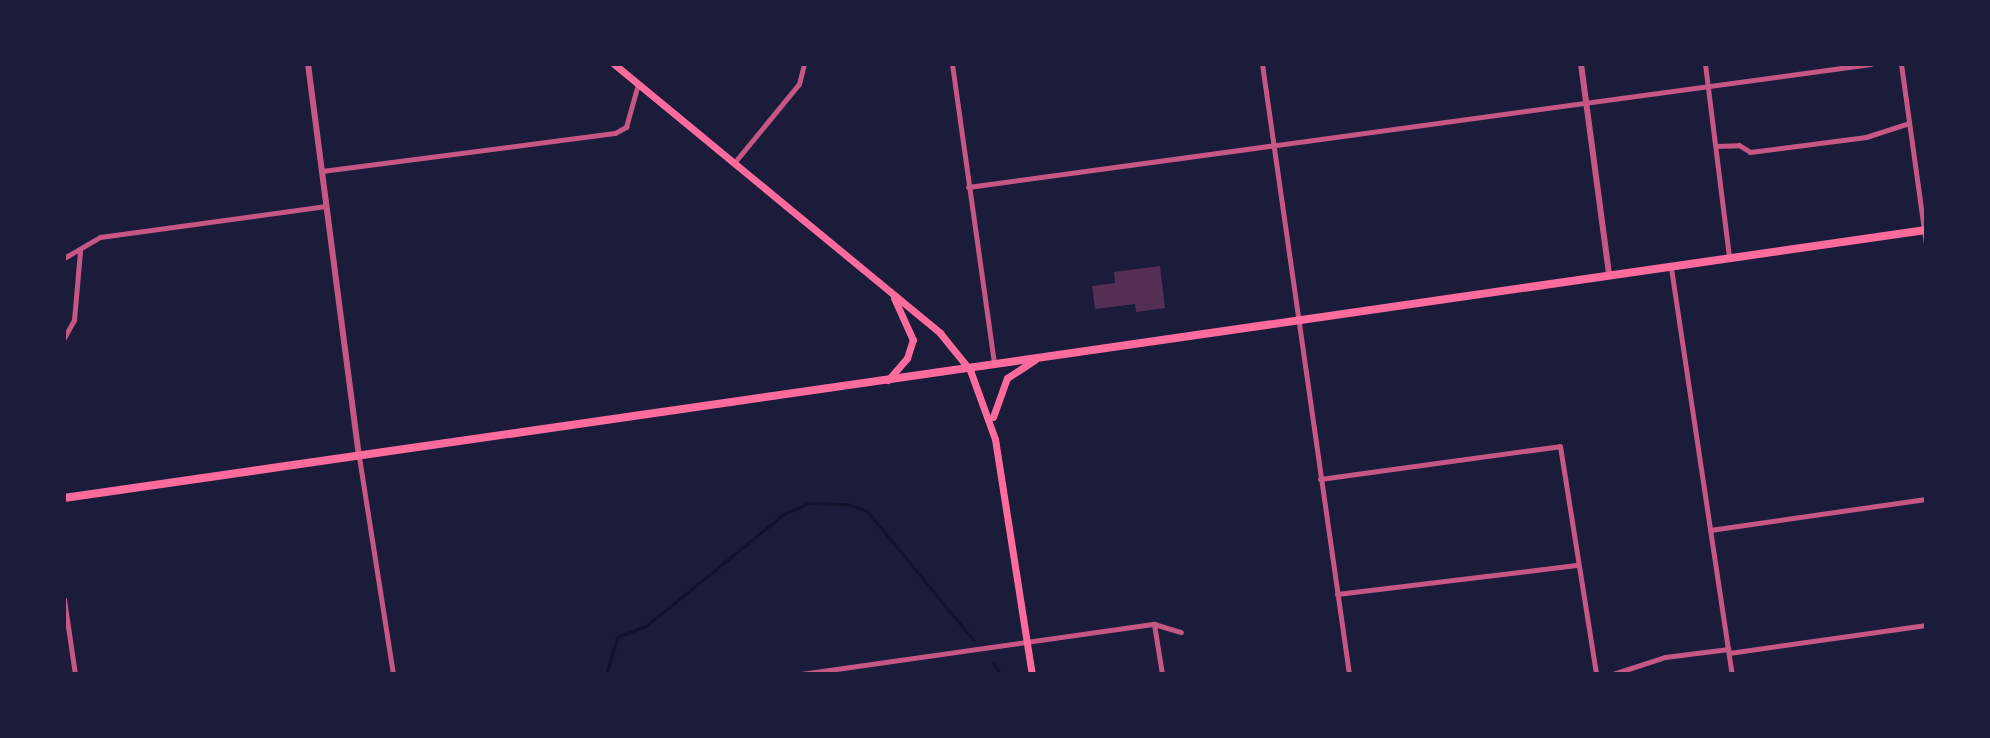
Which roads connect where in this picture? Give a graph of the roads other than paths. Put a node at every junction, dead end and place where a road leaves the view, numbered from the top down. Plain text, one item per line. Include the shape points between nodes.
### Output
1 (308, 64) edge
2 (614, 64) edge
3 (804, 64) edge
4 (952, 64) edge
5 (1262, 64) edge
6 (1581, 64) edge
7 (1705, 64) edge
8 (1871, 64) edge
9 (1901, 64) edge
10 (638, 84) junction
11 (1709, 86) junction
12 (1587, 99) junction
13 (1909, 123) junction
14 (1273, 144) junction
15 (1716, 146) junction
16 (734, 163) junction
17 (322, 171) junction
18 (968, 187) junction
19 (326, 206) junction
20 (1925, 230) edge
21 (1926, 244) edge
22 (80, 250) junction
23 (1729, 257) junction
24 (64, 258) edge
25 (1670, 266) junction
26 (1609, 274) junction
27 (888, 289) junction
28 (1296, 319) junction
29 (64, 338) edge
30 (1036, 359) junction
31 (994, 366) junction
32 (970, 370) junction
33 (885, 383) junction
34 (993, 427) junction
35 (359, 457) junction
36 (1320, 479) junction
37 (64, 498) edge
38 (1926, 499) edge
39 (1710, 530) junction
40 (1578, 565) junction
41 (1337, 594) junction
42 (64, 599) edge
43 (1154, 624) junction
44 (1926, 625) edge
45 (1181, 632) dead end
46 (1027, 642) junction
47 (1728, 651) junction
48 (75, 674) edge
49 (393, 674) edge
50 (801, 674) edge
51 (1032, 674) edge
52 (1162, 674) edge
53 (1349, 674) edge
54 (1596, 674) edge
55 (1613, 674) edge
56 (1732, 674) edge

1 - 17 street
2 - 10 main road
3 - 16 street via 799,84
4 - 18 street
5 - 14 street
6 - 12 street
7 - 11 street
8 - 11 street
9 - 13 street
10 - 16 main road
10 - 17 street via 623,131
11 - 12 street
11 - 15 street
12 - 14 street
12 - 26 street
13 - 15 street via 1866,137 1750,152 1739,145
13 - 20 street
14 - 18 street
14 - 28 street
15 - 23 street
16 - 27 main road
17 - 19 street
18 - 31 street
19 - 22 street via 100,237
19 - 35 street
20 - 21 street
20 - 23 main road
22 - 24 street
22 - 29 street via 74,320
23 - 25 main road
25 - 26 main road
25 - 39 street
26 - 28 main road
27 - 32 main road via 940,333
27 - 33 main road via 907,318 913,340 907,358
28 - 30 main road
28 - 36 street
30 - 31 main road
30 - 34 main road via 1001,386
31 - 32 main road
32 - 33 main road
32 - 34 main road
33 - 35 main road
34 - 46 main road
35 - 37 main road
35 - 49 street
36 - 40 street via 1560,446
36 - 41 street
38 - 39 street
39 - 47 street
40 - 41 street
40 - 54 street
41 - 53 street
42 - 48 street
43 - 45 street
43 - 46 street
43 - 52 street
44 - 47 street
46 - 50 street
46 - 51 main road
47 - 55 street via 1665,657
47 - 56 street

